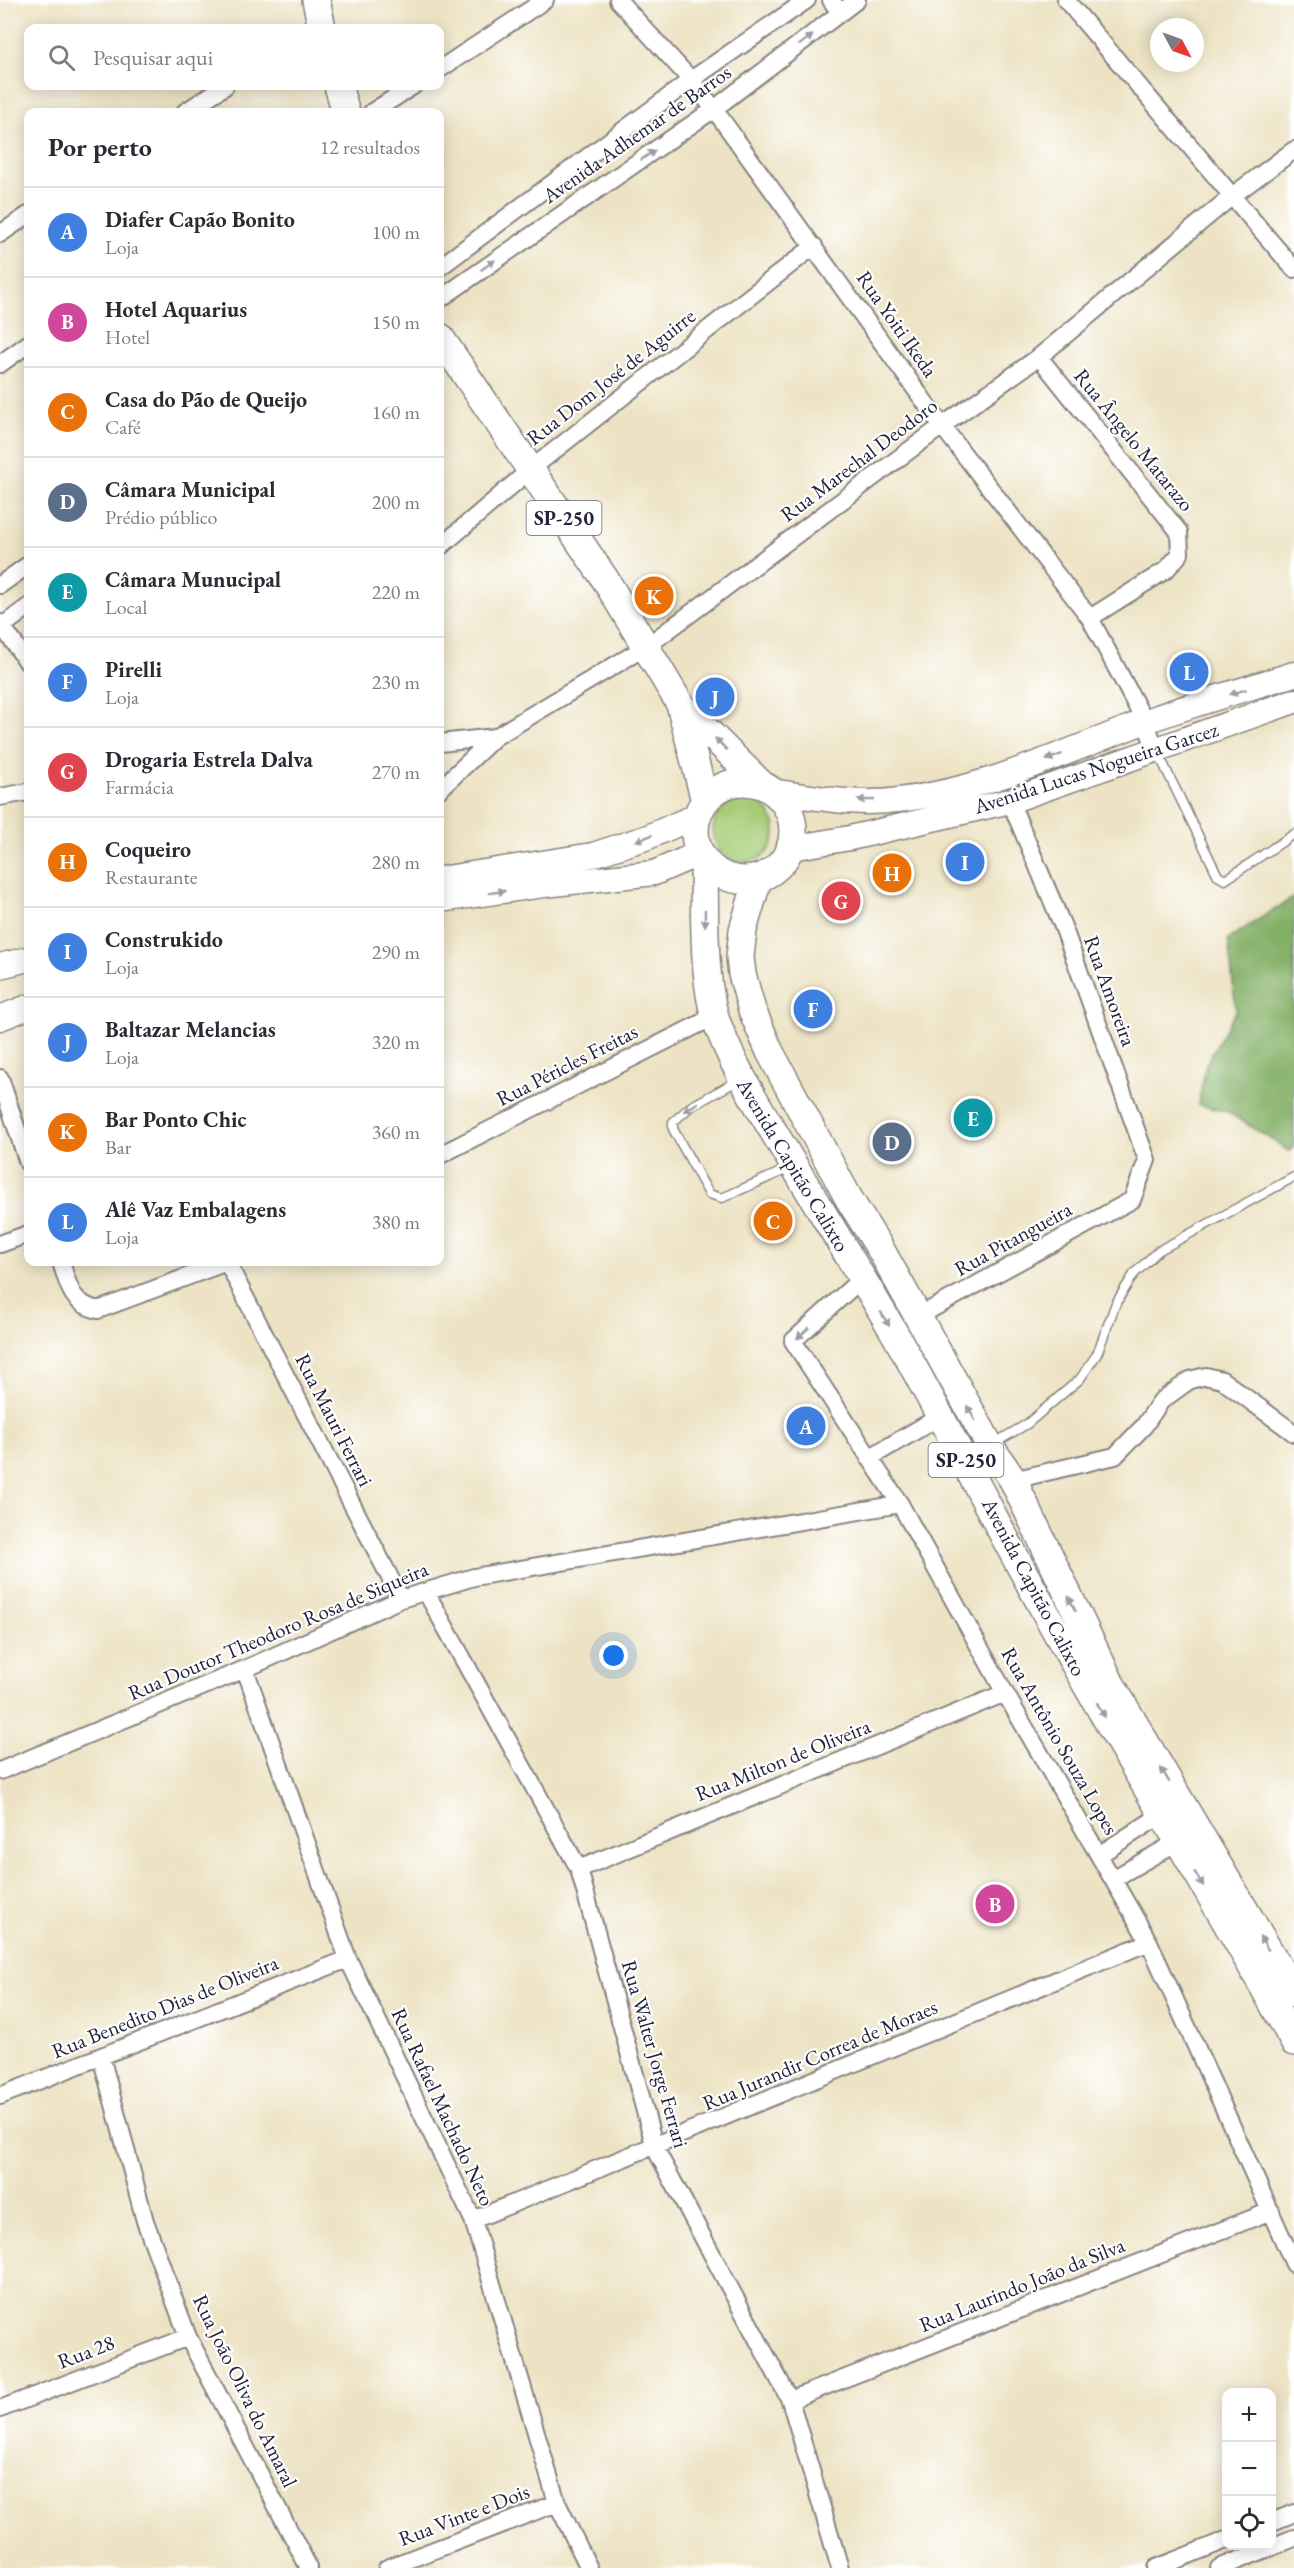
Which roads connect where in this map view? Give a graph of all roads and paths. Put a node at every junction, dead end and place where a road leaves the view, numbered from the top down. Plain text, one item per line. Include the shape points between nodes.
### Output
1 (545, 0) edge
2 (618, 0) edge
3 (807, 0) edge
4 (857, 0) edge
5 (1066, 0) edge
6 (836, 7) edge
7 (444, 66) edge
8 (691, 80) junction
9 (219, 90) edge
10 (339, 90) edge
11 (407, 90) edge
12 (191, 108) edge
13 (345, 108) edge
14 (378, 108) edge
15 (714, 110) junction
16 (1294, 150) edge
17 (1232, 196) junction
18 (24, 218) edge
19 (0, 234) edge
20 (814, 246) junction
21 (444, 264) edge
22 (1294, 269) edge
23 (444, 296) edge
24 (444, 343) edge
25 (24, 347) edge
26 (1039, 357) junction
27 (0, 364) edge
28 (942, 426) junction
29 (531, 469) junction
30 (444, 544) edge
31 (24, 568) edge
32 (0, 585) edge
33 (24, 610) edge
34 (1090, 618) junction
35 (1, 626) edge
36 (647, 646) junction
37 (24, 658) edge
38 (1294, 674) edge
39 (1294, 701) edge
40 (680, 704) junction
41 (1144, 722) junction
42 (495, 737) junction
43 (444, 743) edge
44 (1156, 749) junction
45 (444, 785) edge
46 (768, 788) junction
47 (944, 792) junction
48 (24, 793) edge
49 (0, 797) edge
50 (1010, 801) junction
51 (702, 808) junction
52 (949, 815) junction
53 (1294, 834) edge
54 (791, 848) junction
55 (702, 856) junction
56 (444, 878) edge
57 (758, 879) junction
58 (444, 899) edge
59 (24, 961) edge
60 (0, 966) edge
61 (24, 1009) edge
62 (715, 1016) junction
63 (0, 1018) edge
64 (0, 1078) edge
65 (742, 1079) junction
66 (24, 1151) edge
67 (444, 1153) edge
68 (794, 1166) junction
69 (1294, 1177) edge
70 (1132, 1200) joint
71 (24, 1235) edge
72 (0, 1244) edge
73 (62, 1266) edge
74 (216, 1266) edge
75 (229, 1266) edge
76 (861, 1280) junction
77 (917, 1317) junction
78 (939, 1417) junction
79 (1294, 1433) edge
80 (990, 1446) junction
81 (869, 1458) junction
82 (1013, 1480) junction
83 (900, 1503) junction
84 (426, 1592) junction
85 (401, 1599) junction
86 (245, 1669) junction
87 (1005, 1693) junction
88 (0, 1771) edge
89 (1161, 1815) junction
90 (1177, 1842) junction
91 (1099, 1855) junction
92 (579, 1869) junction
93 (1113, 1879) junction
94 (1149, 1942) junction
95 (348, 1959) junction
96 (1294, 1993) edge
97 (1294, 2042) edge
98 (101, 2056) junction
99 (0, 2096) edge
100 (655, 2148) junction
101 (1271, 2211) junction
102 (473, 2220) junction
103 (1294, 2264) edge
104 (188, 2337) junction
105 (790, 2400) junction
106 (0, 2409) edge
107 (557, 2503) junction
108 (1294, 2513) edge
109 (1276, 2520) edge
110 (1294, 2538) edge
111 (1222, 2542) edge
112 (309, 2568) edge
113 (387, 2568) edge
114 (589, 2568) edge
115 (840, 2568) edge
116 (1156, 2568) edge
117 (1219, 2568) edge

1 - 7 street
2 - 8 street, Rua Yoiti Ikeda
3 - 8 street, Avenida Adhemar de Barros
4 - 6 street, Avenida Adhemar de Barros
5 - 17 street
15 -> 6 street, Avenida Adhemar de Barros
8 - 15 street, Rua Yoiti Ikeda
8 - 21 street, Avenida Adhemar de Barros
9 - 12 street
10 - 13 main road
11 - 14 street
15 - 20 street, Rua Yoiti Ikeda
23 -> 15 street, Avenida Adhemar de Barros
16 - 17 street, Rua Marechal Deodoro
17 - 22 street
17 - 26 street, Rua Marechal Deodoro
18 - 19 street
20 - 28 street, Rua Yoiti Ikeda
20 - 29 street, Rua Dom José de Aguirre
24 - 29 main road, SP-250
25 - 27 street
26 - 28 street, Rua Marechal Deodoro
26 - 34 street, Rua Ângelo Matarazo via 1179,532 1180,554 1166,570
28 - 34 street, Rua Yoiti Ikeda
28 - 36 street, Rua Marechal Deodoro
29 - 30 street, Rua Dom José de Aguirre
29 - 36 main road, SP-250
31 - 32 street
33 - 35 street
34 - 41 street, Rua Yoiti Ikeda
35 - 37 street
36 - 40 main road, SP-250
36 - 42 street, Rua Marechal Deodoro
38 -> 41 street, Avenida Lucas Nogueira Garcez
39 - 44 street, Avenida Lucas Nogueira Garcez
46 -> 40 main road, SP-250
40 - 51 main road, SP-250
41 - 44 street, Rua Yoiti Ikeda
41 -> 47 street, Avenida Lucas Nogueira Garcez via 996,779
42 - 43 street
42 - 45 street, Rua Marechal Deodoro
44 - 50 street, Avenida Lucas Nogueira Garcez
44 - 53 lane via 1218,876 1225,880 1236,876
47 -> 46 street, Avenida Lucas Nogueira Garcez via 897,801 834,800
46 - 51 main road via 746,782 731,784 717,790
46 - 54 main road, SP-250 via 785,804 792,818
47 - 52 street
48 - 49 street
50 - 52 street, Avenida Lucas Nogueira Garcez
50 - 70 street, Rua Amoreira via 1064,930 1148,1160
51 - 55 main road, SP-250 via 695,834
51 -> 56 street via 648,837 593,855
52 - 54 street, Avenida Lucas Nogueira Garcez
54 - 57 main road via 783,862
55 - 57 main road via 714,871 728,878
58 -> 55 street via 654,873
55 -> 62 main road, Avenida Capitão Calixto / SP-250 via 706,951
57 - 77 main road, Avenida Capitão Calixto / SP-250 via 743,930 740,957 752,1010 778,1068
59 - 60 street
61 - 63 street
62 - 65 main road, Avenida Capitão Calixto / SP-250
62 - 67 street, Rua Péricles Freitas
64 - 66 street
65 - 68 main road, Avenida Capitão Calixto / SP-250
65 -> 68 lane via 690,1107 673,1122 673,1130 709,1194 722,1198
68 - 76 main road, Avenida Capitão Calixto / SP-250
69 - 80 lane via 1158,1251 1134,1274 1116,1303 1097,1354 1080,1379 1027,1424
70 - 77 street, Rua Pitangueira
71 - 72 street
73 - 74 street via 72,1294 83,1306 98,1310
75 - 85 street, Rua Mauri Ferrari
76 -> 78 main road, Avenida Capitão Calixto / SP-250 via 896,1335
76 -> 81 street, Rua Antônio Souza Lopes via 793,1341
80 -> 77 main road, Avenida Capitão Calixto / SP-250
78 - 81 street
78 -> 89 main road, Avenida Capitão Calixto / SP-250
79 - 82 street via 1222,1380 1206,1376 1190,1380 1161,1401 1115,1456
80 - 82 main road, Avenida Capitão Calixto / SP-250
81 - 83 street, Rua Antônio Souza Lopes
96 -> 82 main road, Avenida Capitão Calixto / SP-250 via 1112,1686
83 - 84 street, Rua Doutor Theodoro Rosa de Siqueira via 474,1577
83 - 87 street, Rua Antônio Souza Lopes
84 - 85 street, Rua Doutor Theodoro Rosa de Siqueira
84 - 92 street, Rua Walter Jorge Ferrari
85 - 86 street, Rua Doutor Theodoro Rosa de Siqueira
86 - 88 street, Rua Doutor Theodoro Rosa de Siqueira
86 - 95 street, Rua Rafael Machado Neto
87 - 91 street, Rua Antônio Souza Lopes
87 - 92 street, Rua Milton de Oliveira
89 - 90 main road, Avenida Capitão Calixto / SP-250
89 - 91 street
90 - 93 street
90 -> 97 main road, Avenida Capitão Calixto / SP-250
91 - 93 street, Rua Antônio Souza Lopes
92 - 100 street, Rua Walter Jorge Ferrari
93 - 94 street, Rua Antônio Souza Lopes
94 - 100 street, Rua Jurandir Correa de Moraes
94 - 101 street, Rua Antônio Souza Lopes
95 - 98 street, Rua Benedito Dias de Oliveira
95 - 102 street, Rua Rafael Machado Neto
98 - 99 street, Rua Benedito Dias de Oliveira
98 - 104 street, Rua João Oliva do Amaral via 144,2221
100 - 102 street, Rua Jurandir Correa de Moraes
100 - 105 street, Rua Walter Jorge Ferrari
101 - 103 street, Rua Antônio Souza Lopes
101 - 105 street, Rua Laurindo João da Silva
102 - 107 street, Rua Rafael Machado Neto
104 - 106 street, Rua 28
104 - 112 street, Rua João Oliva do Amaral
105 - 115 street, Rua Walter Jorge Ferrari
107 - 113 street, Rua Vinte e Dois
107 - 114 street, Rua Rafael Machado Neto
108 - 109 street
110 - 117 street
111 - 116 street

